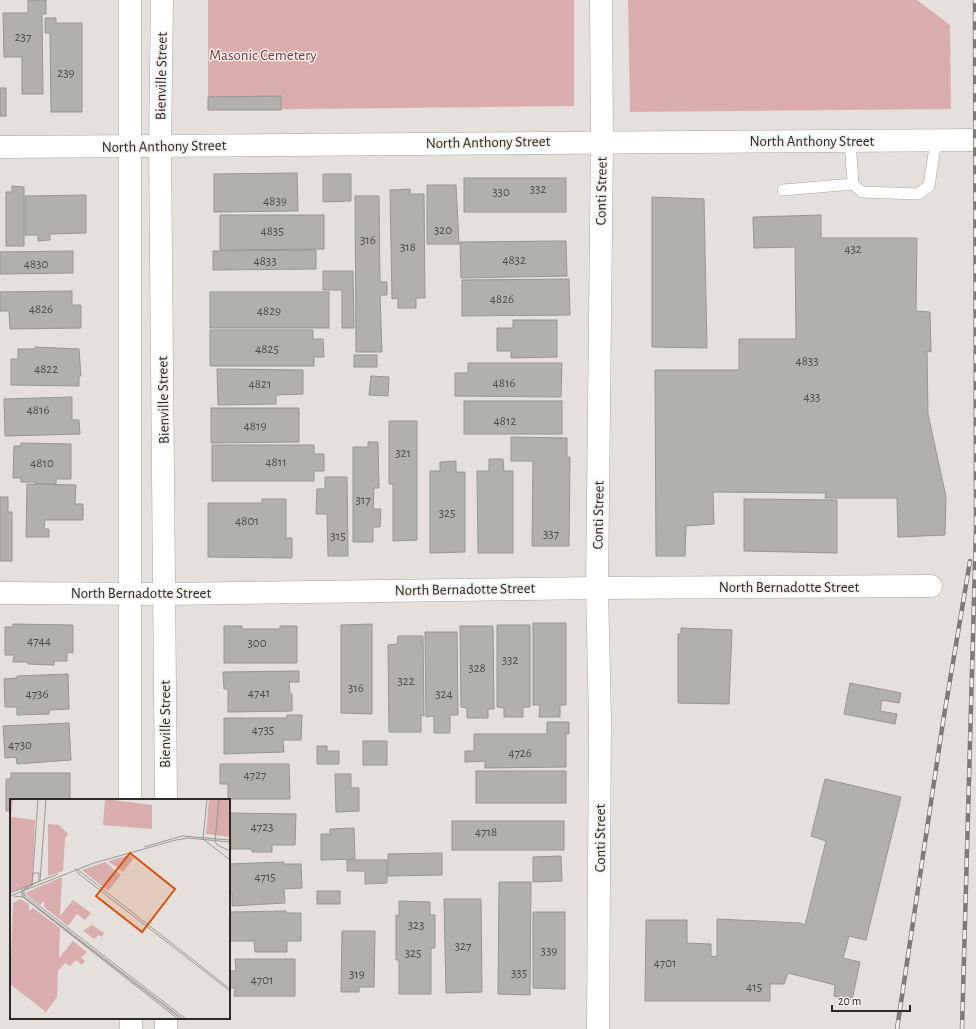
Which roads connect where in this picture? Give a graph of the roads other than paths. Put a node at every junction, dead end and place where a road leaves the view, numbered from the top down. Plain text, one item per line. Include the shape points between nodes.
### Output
1 (130, 0) edge
2 (162, 0) edge
3 (601, 0) edge
4 (850, 140) junction
5 (936, 140) junction
6 (976, 140) edge
7 (602, 141) junction
8 (130, 146) junction
9 (160, 146) junction
10 (0, 147) edge
11 (853, 184) junction
12 (783, 190) dead end
13 (931, 586) dead end
14 (597, 588) junction
15 (0, 593) edge
16 (130, 594) junction
17 (165, 594) junction
18 (130, 799) edge
19 (166, 799) edge
20 (598, 1029) edge

1 - 8 street, Bienville Street
2 - 9 street, Bienville Street
3 - 7 street, Conti Street
4 - 5 street, North Anthony Street
4 - 7 street, North Anthony Street
4 - 11 lane
5 - 6 street, North Anthony Street
5 - 11 lane via 929,186 918,194 862,192
7 - 9 street, North Anthony Street
7 - 14 street, Conti Street
8 - 9 street, North Anthony Street
8 - 10 street, North Anthony Street
8 - 16 street, Bienville Street
9 - 17 street, Bienville Street
11 - 12 lane
13 - 14 street, North Bernadotte Street
14 - 17 street, North Bernadotte Street
14 - 20 street, Conti Street via 600,720
15 - 16 street, North Bernadotte Street
16 - 17 street, North Bernadotte Street
16 - 18 street, Bienville Street
17 - 19 street, Bienville Street

